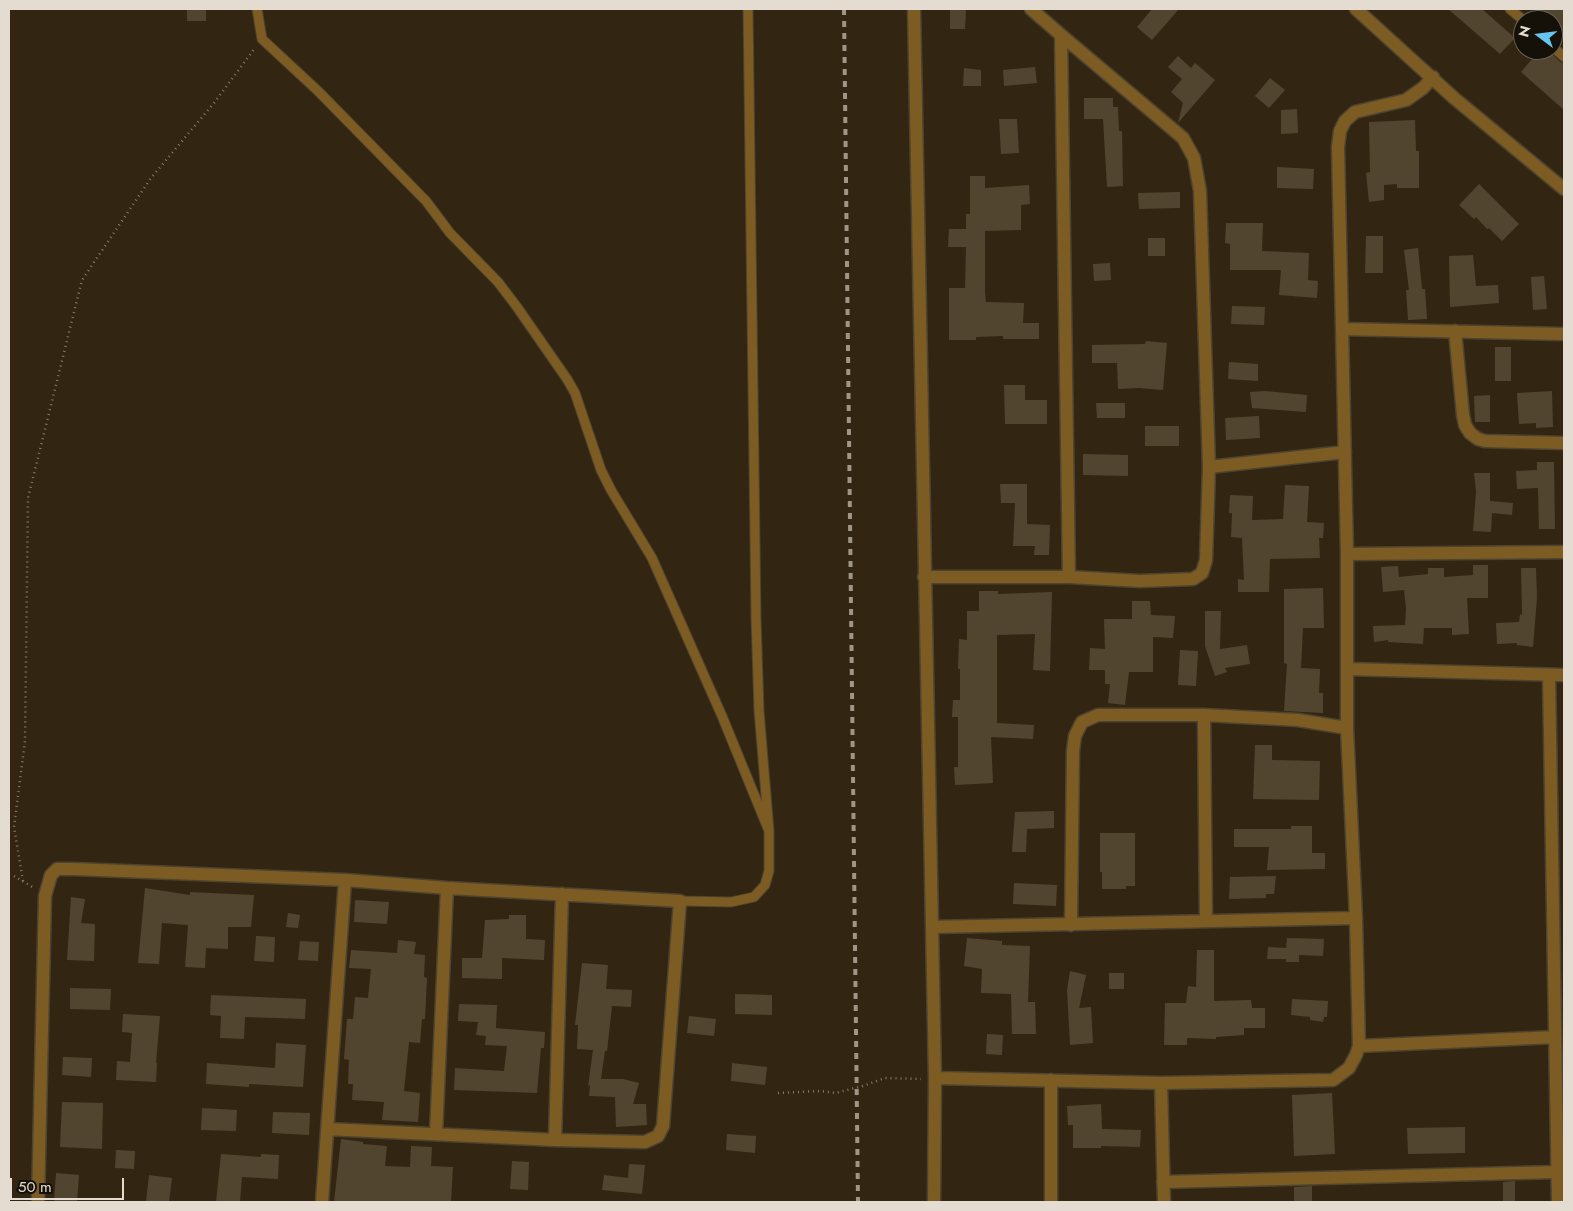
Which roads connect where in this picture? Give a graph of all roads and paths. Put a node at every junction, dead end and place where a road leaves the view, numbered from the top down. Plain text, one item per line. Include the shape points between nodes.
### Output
1 (257, 9) edge
2 (748, 9) edge
3 (914, 9) edge
4 (1032, 9) edge
5 (1356, 9) edge
6 (1061, 35) junction
7 (262, 39) junction
8 (1432, 77) junction
9 (1564, 189) edge
10 (1343, 329) junction
11 (1454, 331) junction
12 (1564, 334) edge
13 (1564, 442) edge
14 (1345, 452) junction
15 (1209, 467) junction
16 (1564, 552) edge
17 (1347, 554) junction
18 (924, 577) junction
19 (1069, 577) junction
20 (1348, 669) junction
21 (1564, 675) edge
22 (1549, 676) junction
23 (1204, 715) junction
24 (1347, 728) junction
25 (768, 832) junction
26 (9, 876) edge
27 (345, 880) junction
28 (23, 881) junction
29 (447, 888) junction
30 (562, 894) junction
31 (45, 896) junction
32 (680, 901) junction
33 (1356, 918) junction
34 (1206, 921) junction
35 (1071, 925) junction
36 (932, 927) junction
37 (1555, 1037) junction
38 (1359, 1046) junction
39 (935, 1078) junction
40 (1051, 1080) junction
41 (1161, 1083) junction
42 (778, 1093) dead end
43 (326, 1129) junction
44 (436, 1134) junction
45 (555, 1140) junction
46 (1557, 1172) junction
47 (1163, 1182) junction
48 (38, 1202) edge
49 (322, 1202) edge
50 (934, 1202) edge
51 (1051, 1202) edge
52 (1164, 1202) edge
53 (1558, 1202) edge

1 - 7 lane
2 - 25 lane via 756,618
3 - 18 street
4 - 6 street
5 - 8 street
6 - 15 street via 1183,138 1194,158 1200,191
6 - 19 street
7 - 25 lane via 426,201 450,233 498,282 567,379 575,393 601,470 652,558
7 - 28 path via 151,178 82,280 28,498 25,741 14,827
8 - 9 street
8 - 10 street via 1406,100 1355,112 1340,131
10 - 11 street
10 - 14 street
11 - 12 street
11 - 13 street via 1463,415 1470,433 1485,441
14 - 15 street
14 - 17 street
15 - 19 street via 1206,560 1202,573 1193,580
16 - 17 street
17 - 20 street
18 - 19 street
18 - 36 street
20 - 22 street
20 - 24 street
21 - 22 street
22 - 37 street
23 - 24 street via 1298,720
23 - 34 street
23 - 35 street via 1098,715 1082,722 1074,736 1073,751
24 - 33 street
25 - 32 lane via 769,871 765,885 754,897 731,902
26 - 28 path
27 - 29 street
27 - 31 street via 57,869 51,876
27 - 43 street
28 - 31 path
29 - 30 street
29 - 44 street
30 - 32 street
30 - 45 street
31 - 48 street
32 - 45 street via 663,1126 658,1136 645,1142
33 - 34 street
33 - 38 street
34 - 35 street
35 - 36 street
36 - 39 street
37 - 38 street
37 - 46 street
38 - 41 street via 1349,1068 1333,1080
39 - 40 street
39 - 42 path via 885,1078 836,1094 821,1091
39 - 50 street
40 - 41 street
40 - 51 street
41 - 47 street
43 - 44 street
43 - 49 street
44 - 45 street
46 - 47 street
46 - 53 street
47 - 52 street

